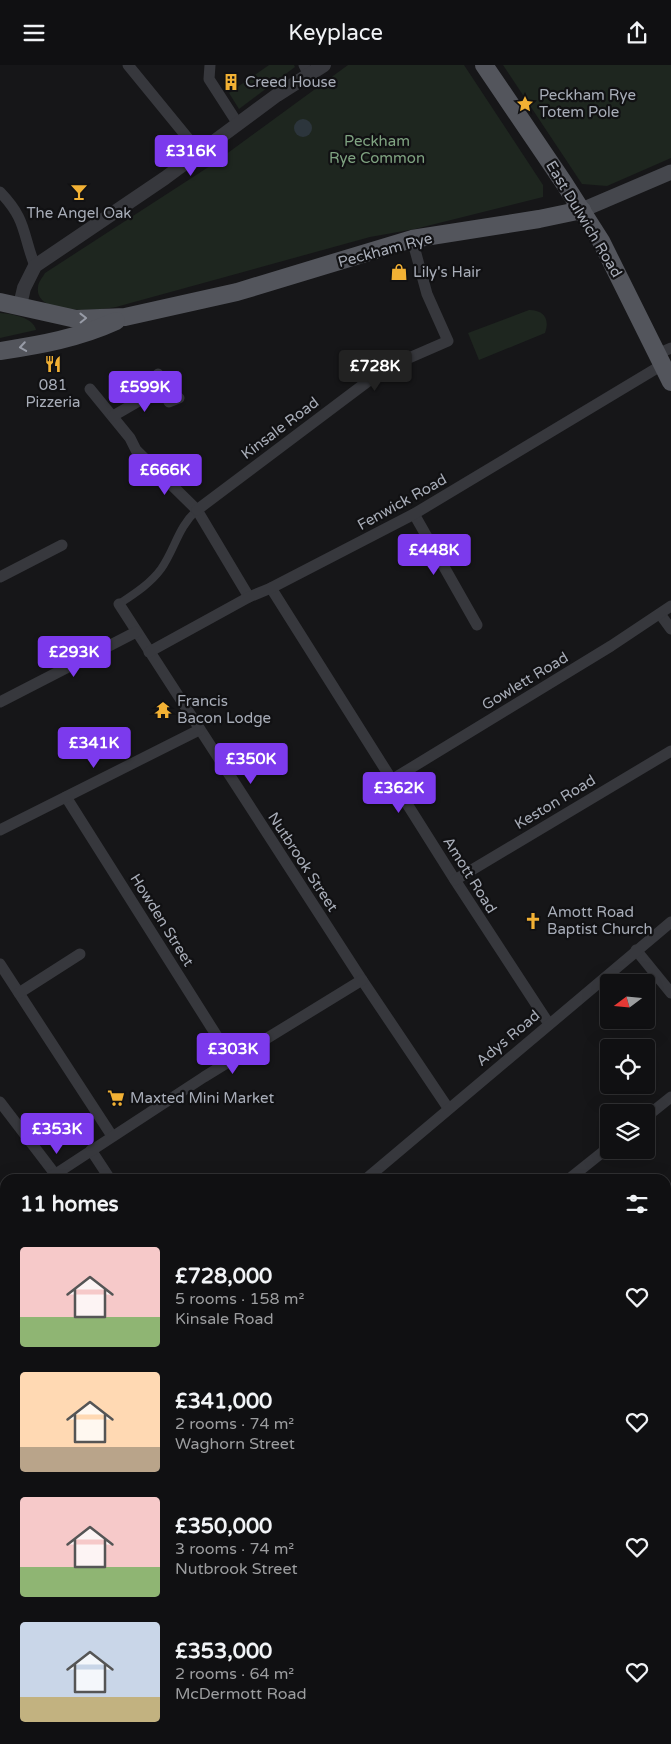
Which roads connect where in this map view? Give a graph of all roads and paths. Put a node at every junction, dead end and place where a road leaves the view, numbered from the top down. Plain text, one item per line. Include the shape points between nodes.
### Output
1 (128, 65) edge
2 (210, 65) edge
3 (324, 65) edge
4 (484, 65) edge
5 (306, 70) edge
6 (238, 124) junction
7 (200, 153) junction
8 (671, 172) edge
9 (0, 192) edge
10 (582, 210) junction
11 (412, 239) junction
12 (35, 266) junction
13 (0, 302) edge
14 (20, 305) junction
15 (41, 312) junction
16 (125, 317) junction
17 (46, 344) junction
18 (0, 351) edge
19 (663, 356) edge
20 (158, 374) dead end
21 (671, 382) edge
22 (163, 387) junction
23 (90, 389) dead end
24 (179, 397) dead end
25 (113, 416) junction
26 (197, 510) junction
27 (414, 514) junction
28 (62, 545) dead end
29 (0, 577) edge
30 (272, 588) junction
31 (249, 597) junction
32 (119, 604) joint
33 (671, 606) edge
34 (660, 615) junction
35 (477, 625) dead end
36 (671, 629) edge
37 (136, 632) junction
38 (149, 652) junction
39 (0, 702) edge
40 (199, 730) junction
41 (671, 751) edge
42 (393, 779) junction
43 (66, 797) junction
44 (0, 830) edge
45 (454, 880) junction
46 (671, 922) edge
47 (636, 950) junction
48 (80, 954) dead end
49 (0, 964) edge
50 (362, 980) junction
51 (19, 993) junction
52 (671, 993) edge
53 (548, 1024) junction
54 (232, 1060) junction
55 (671, 1097) edge
56 (0, 1102) edge
57 (448, 1108) junction
58 (655, 1110) edge
59 (112, 1136) junction
60 (91, 1150) junction
61 (600, 1154) edge
62 (50, 1174) edge
63 (56, 1174) edge
64 (107, 1174) edge
65 (372, 1174) edge
66 (575, 1174) edge

1 - 7 street
2 - 6 street via 209,79
3 - 5 street
4 - 10 main road, East Dulwich Road
5 - 6 street
6 - 7 street
7 - 12 street
8 - 10 main road, Peckham Rye
9 - 12 street via 16,208
10 - 11 main road, Peckham Rye
10 - 19 main road, East Dulwich Road
11 - 16 main road, Peckham Rye via 237,292
11 - 26 street, Kinsale Road via 427,294 448,341 380,372
12 - 14 street
13 - 14 main road, Peckham Rye
14 - 15 main road, Peckham Rye
15 -> 16 main road, Peckham Rye via 76,319
15 - 17 main road via 48,325
16 - 17 main road, Peckham Rye via 96,330
17 -> 18 main road, Peckham Rye
19 - 21 main road, East Dulwich Road
19 - 27 street, Fenwick Road
20 - 22 street
22 - 24 street via 169,402
22 - 25 street
23 - 25 street
25 - 26 street via 136,450
26 - 31 street
26 - 32 street via 186,520 161,569 141,589
27 - 30 street, Fenwick Road
27 - 35 street
28 - 29 street
30 - 31 street, Fenwick Road
30 - 42 street, Amott Road
31 - 38 street, Fenwick Road
32 - 37 street, Nutbrook Street
33 - 34 street, Gowlett Road
34 - 36 street
34 - 42 street, Gowlett Road
37 - 38 street, Nutbrook Street
37 - 39 street
38 - 40 street, Nutbrook Street
40 - 43 street
40 - 50 street, Nutbrook Street
41 - 45 street, Keston Road
42 - 45 street, Amott Road
43 - 44 street
43 - 54 street, Howden Street
45 - 53 street, Amott Road
46 - 47 street, Adys Road
47 - 52 street
47 - 53 street, Adys Road
48 - 51 street
49 - 51 street
50 - 54 street
50 - 57 street, Nutbrook Street
51 - 59 street
53 - 57 street, Adys Road
54 - 59 street
55 - 58 street
56 - 62 street
57 - 65 street, Adys Road
59 - 60 street
60 - 63 street
60 - 64 street
61 - 66 street

